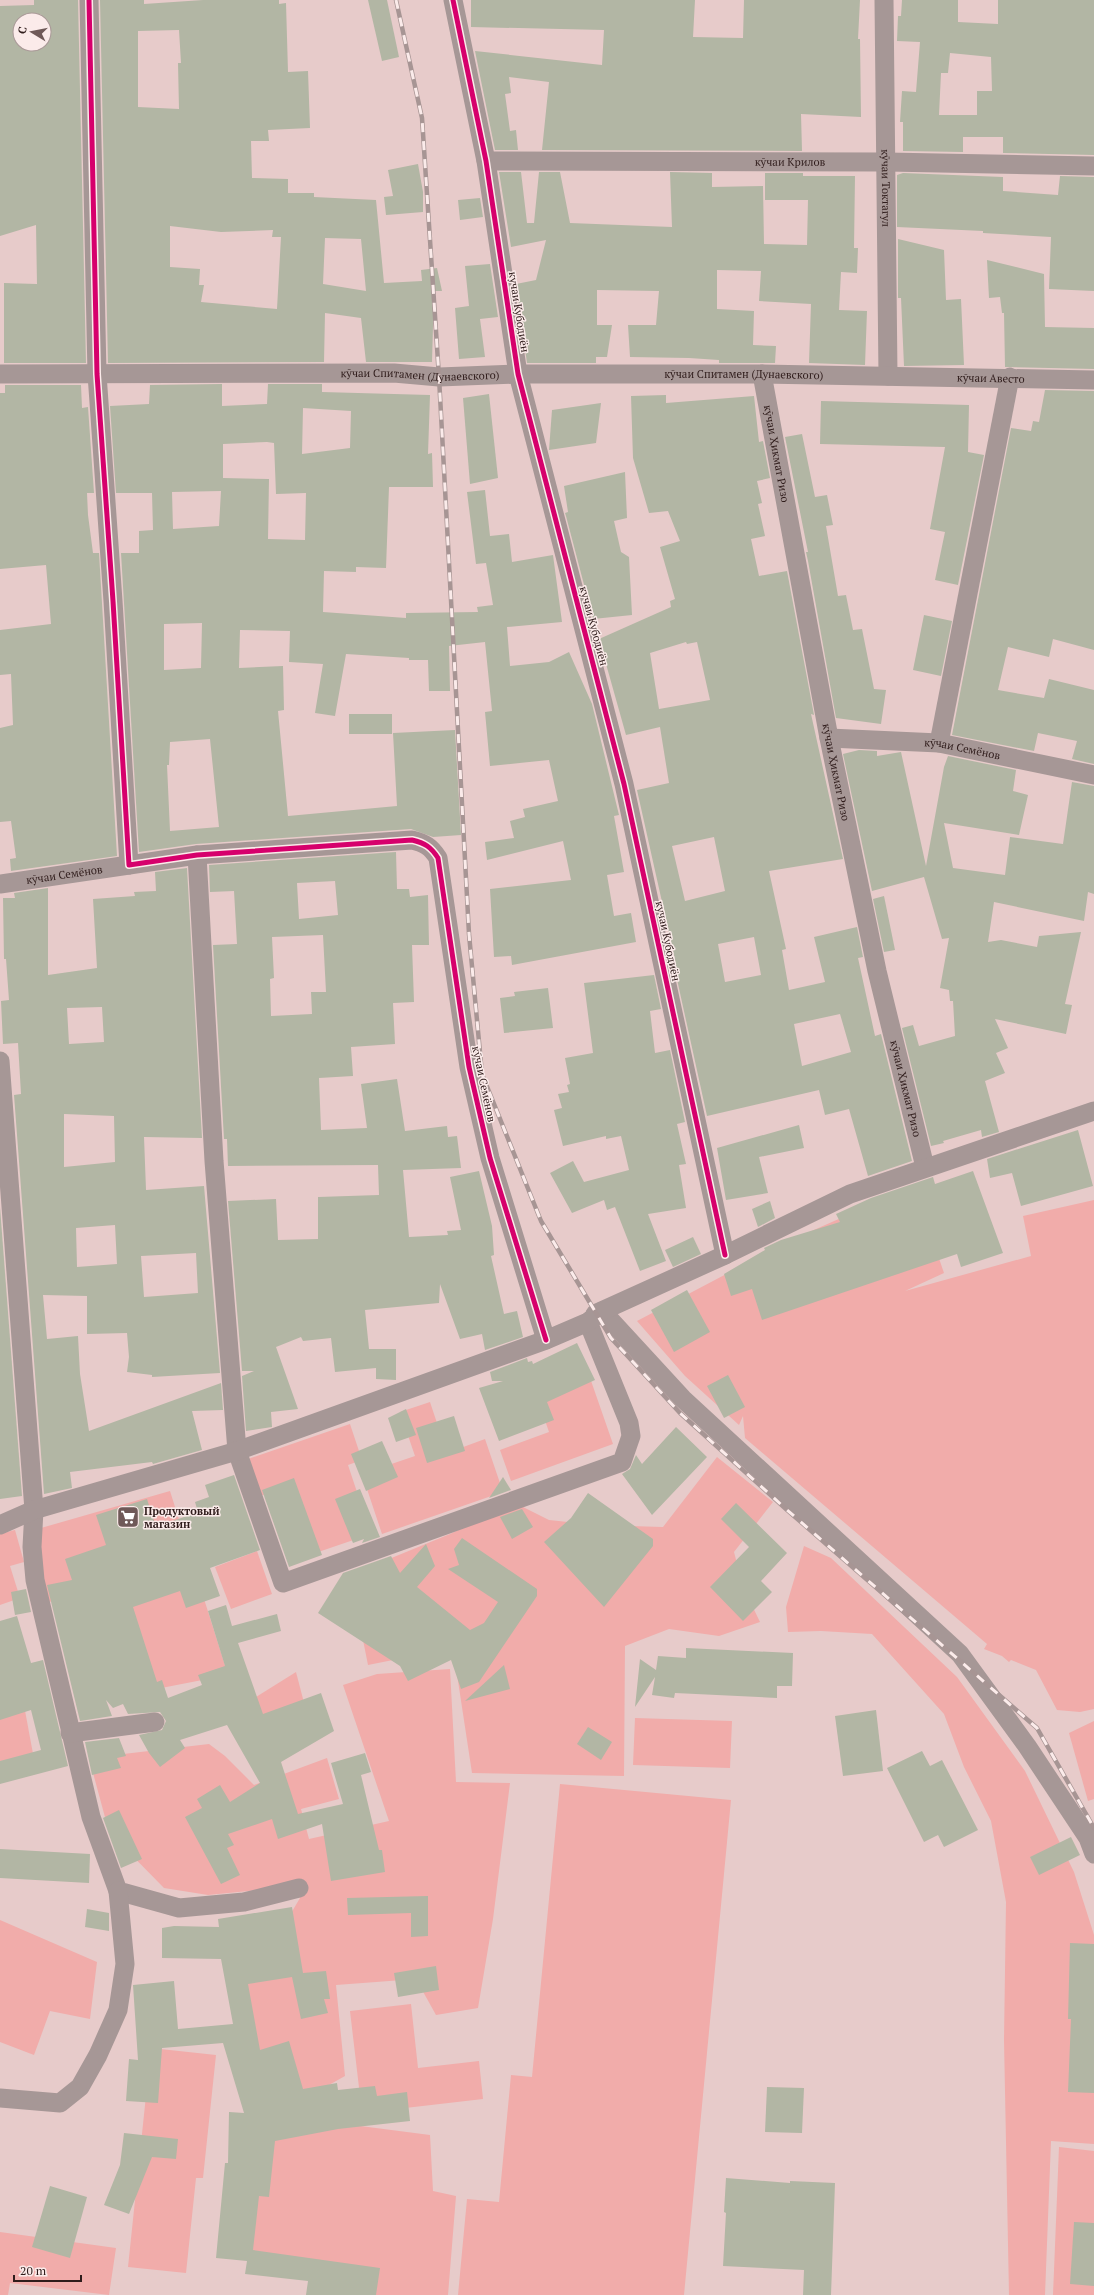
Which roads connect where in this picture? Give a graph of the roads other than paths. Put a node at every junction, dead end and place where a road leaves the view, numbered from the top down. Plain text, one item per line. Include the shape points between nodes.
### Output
1 (89, 0) edge
2 (453, 0) edge
3 (884, 0) edge
4 (486, 161) junction
5 (887, 162) junction
6 (1094, 166) edge
7 (0, 374) edge
8 (97, 374) junction
9 (518, 374) junction
10 (762, 374) junction
11 (888, 376) junction
12 (1010, 377) junction
13 (1094, 380) edge
14 (829, 738) junction
15 (939, 743) junction
16 (1094, 775) edge
17 (197, 855) junction
18 (129, 865) junction
19 (0, 884) edge
20 (0, 1061) edge
21 (1094, 1111) edge
22 (925, 1167) junction
23 (725, 1255) junction
24 (595, 1317) junction
25 (546, 1340) junction
26 (237, 1451) junction
27 (34, 1510) junction
28 (0, 1525) edge
29 (155, 1722) dead end
30 (70, 1733) junction
31 (1094, 1854) edge
32 (299, 1888) dead end
33 (118, 1891) junction
34 (0, 2098) edge

1 - 8 street
2 - 4 street, кучаи Кубодиён
3 - 5 street, кӯчаи Токтагул
4 - 5 street, кӯчаи Крилов
4 - 9 street, кучаи Кубодиён
5 - 6 street, кӯчаи Крилов
5 - 11 street, кӯчаи Токтагул
7 - 8 street, кӯчаи Спитамен (Дунаевского)
8 - 9 street, кӯчаи Спитамен (Дунаевского) via 394,373 439,377
8 - 18 street
9 - 10 street, кӯчаи Спитамен (Дунаевского)
9 - 23 street, кучаи Кубодиён via 624,784
10 - 11 street, кӯчаи Спитамен (Дунаевского)
10 - 14 street, кӯчаи Ҳикмат Ризо
11 - 12 street, кӯчаи Авесто
12 - 13 street, кӯчаи Авесто
12 - 15 street
14 - 15 street, кӯчаи Семёнов
14 - 22 street, кӯчаи Ҳикмат Ризо via 877,971
15 - 16 street, кӯчаи Семёнов
17 - 18 street, кӯчаи Семёнов
17 - 25 street, кӯчаи Семёнов via 412,840 424,842 432,848 438,858 469,1067 490,1158
17 - 26 street via 214,1161
18 - 19 street, кӯчаи Семёнов
20 - 27 street
21 - 22 street
22 - 23 street via 850,1194
23 - 24 street via 595,1314
24 - 25 street
24 - 26 street via 629,1423 631,1436 622,1462 283,1583
24 - 31 street via 960,1654 1088,1838
25 - 26 street
26 - 27 street
27 - 28 street
27 - 30 street via 32,1547 35,1580
29 - 30 street
30 - 33 street via 91,1818
32 - 33 street via 244,1902 179,1908
33 - 34 street via 125,1964 118,2010 80,2087 60,2102

